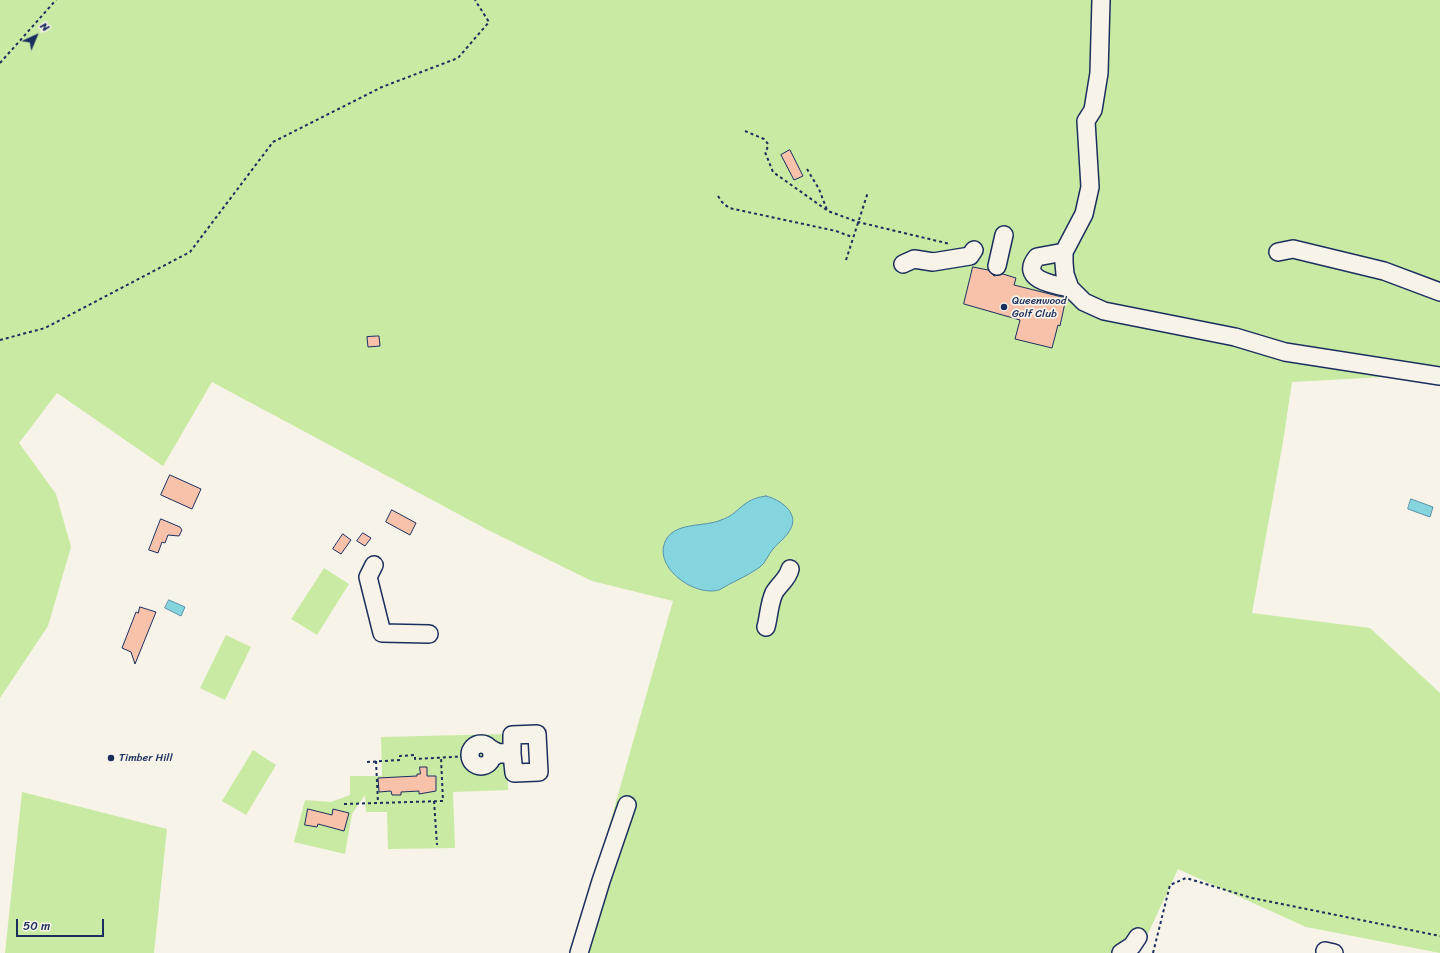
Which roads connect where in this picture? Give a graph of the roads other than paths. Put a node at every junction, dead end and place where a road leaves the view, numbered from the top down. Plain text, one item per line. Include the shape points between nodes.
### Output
1 (1101, 0) edge
2 (1004, 235) dead end
3 (974, 250) dead end
4 (1064, 252) junction
5 (1278, 252) dead end
6 (903, 264) dead end
7 (997, 266) dead end
8 (1070, 288) junction
9 (1440, 292) edge
10 (1440, 376) edge
11 (374, 565) dead end
12 (790, 569) dead end
13 (766, 627) dead end
14 (429, 634) dead end
15 (477, 732) dead end
16 (490, 754) junction
17 (470, 756) road end
18 (484, 780) dead end
19 (627, 805) dead end
20 (1138, 937) dead end
21 (579, 953) edge
22 (1121, 953) edge

1 - 4 lane via 1099,74 1093,110 1086,121 1090,187 1088,201
2 - 7 lane
3 - 6 lane via 970,256 933,262 914,259
4 - 8 lane via 1065,274
4 - 8 lane via 1037,258 1031,266 1032,271 1042,282
5 - 9 lane via 1293,250 1384,271
8 - 10 lane via 1084,302 1104,311 1235,337 1286,352
11 - 14 lane via 368,577 382,633
12 - 13 lane via 772,598
15 - 16 lane
16 - 17 lane via 482,744 476,745
16 - 18 lane
19 - 21 lane
20 - 22 lane via 1132,946

